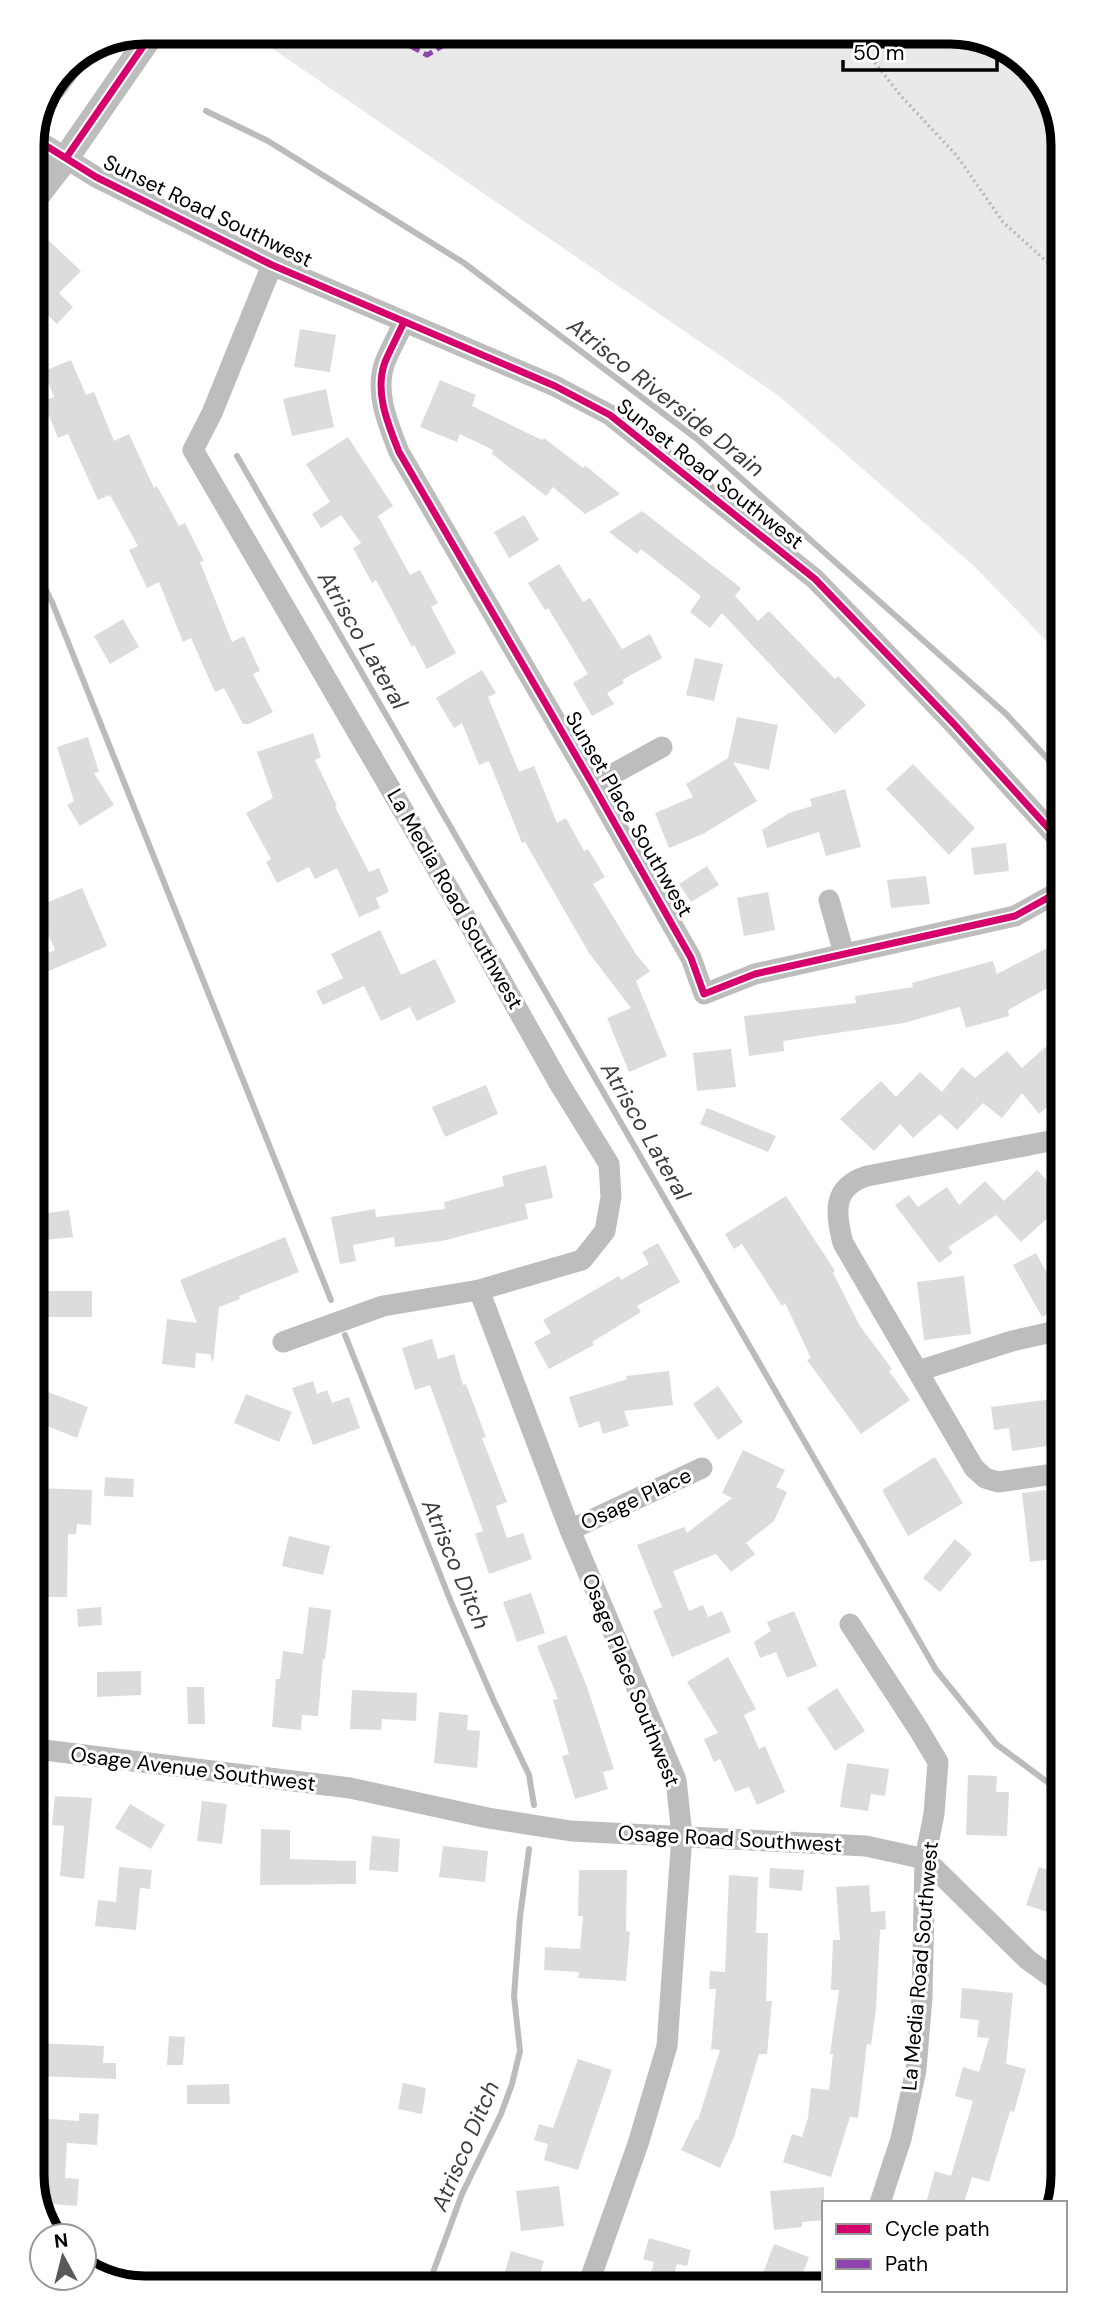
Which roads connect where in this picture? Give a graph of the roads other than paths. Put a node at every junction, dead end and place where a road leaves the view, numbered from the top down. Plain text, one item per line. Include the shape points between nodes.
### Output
1 (145, 44) edge
2 (44, 144) edge
3 (66, 158) junction
4 (44, 186) edge
5 (272, 265) junction
6 (404, 322) junction
7 (662, 747) dead end
8 (593, 785) junction
9 (1051, 831) edge
10 (1051, 896) edge
11 (829, 900) dead end
12 (844, 954) junction
13 (1051, 1141) edge
14 (479, 1290) junction
15 (1051, 1332) edge
16 (283, 1342) dead end
17 (918, 1371) junction
18 (702, 1468) dead end
19 (1051, 1474) edge
20 (570, 1530) junction
21 (850, 1624) dead end
22 (44, 1750) edge
23 (350, 1788) joint
24 (682, 1835) junction
25 (925, 1858) junction
26 (1051, 1976) edge
27 (881, 2201) edge
28 (591, 2276) edge

1 - 3 main road
2 - 3 street, Sunset Road Southwest
3 - 4 main road
3 - 5 street, Sunset Road Southwest
5 - 6 street, Sunset Road Southwest
5 - 14 street, La Media Road Southwest via 193,450 609,1164 611,1198 605,1231 582,1260
6 - 8 street, Sunset Place Southwest via 384,365 381,397 399,452
6 - 9 street, Sunset Road Southwest via 555,386 610,415 815,579
7 - 8 street, Sunset Place Southwest
8 - 12 street, Sunset Place Southwest via 691,958 705,994 755,974
10 - 12 street, Sunset Place Southwest via 1016,916
11 - 12 street
13 - 17 street via 867,1176 842,1192 837,1210 843,1243
14 - 16 street, La Media Road Southwest via 383,1306
14 - 20 street, Osage Place Southwest
15 - 17 street
17 - 19 street via 974,1468 985,1478 998,1482
18 - 20 street, Osage Place
20 - 24 street, Osage Place Southwest via 676,1780
21 - 25 street, La Media Road Southwest via 938,1762
22 - 23 street, Osage Avenue Southwest
23 - 24 street, Osage Road Southwest via 571,1831
24 - 25 street, Osage Road Southwest via 866,1846
24 - 28 street, Osage Place Southwest via 667,2046
25 - 26 street via 1028,1960
25 - 27 street, La Media Road Southwest via 916,2070

